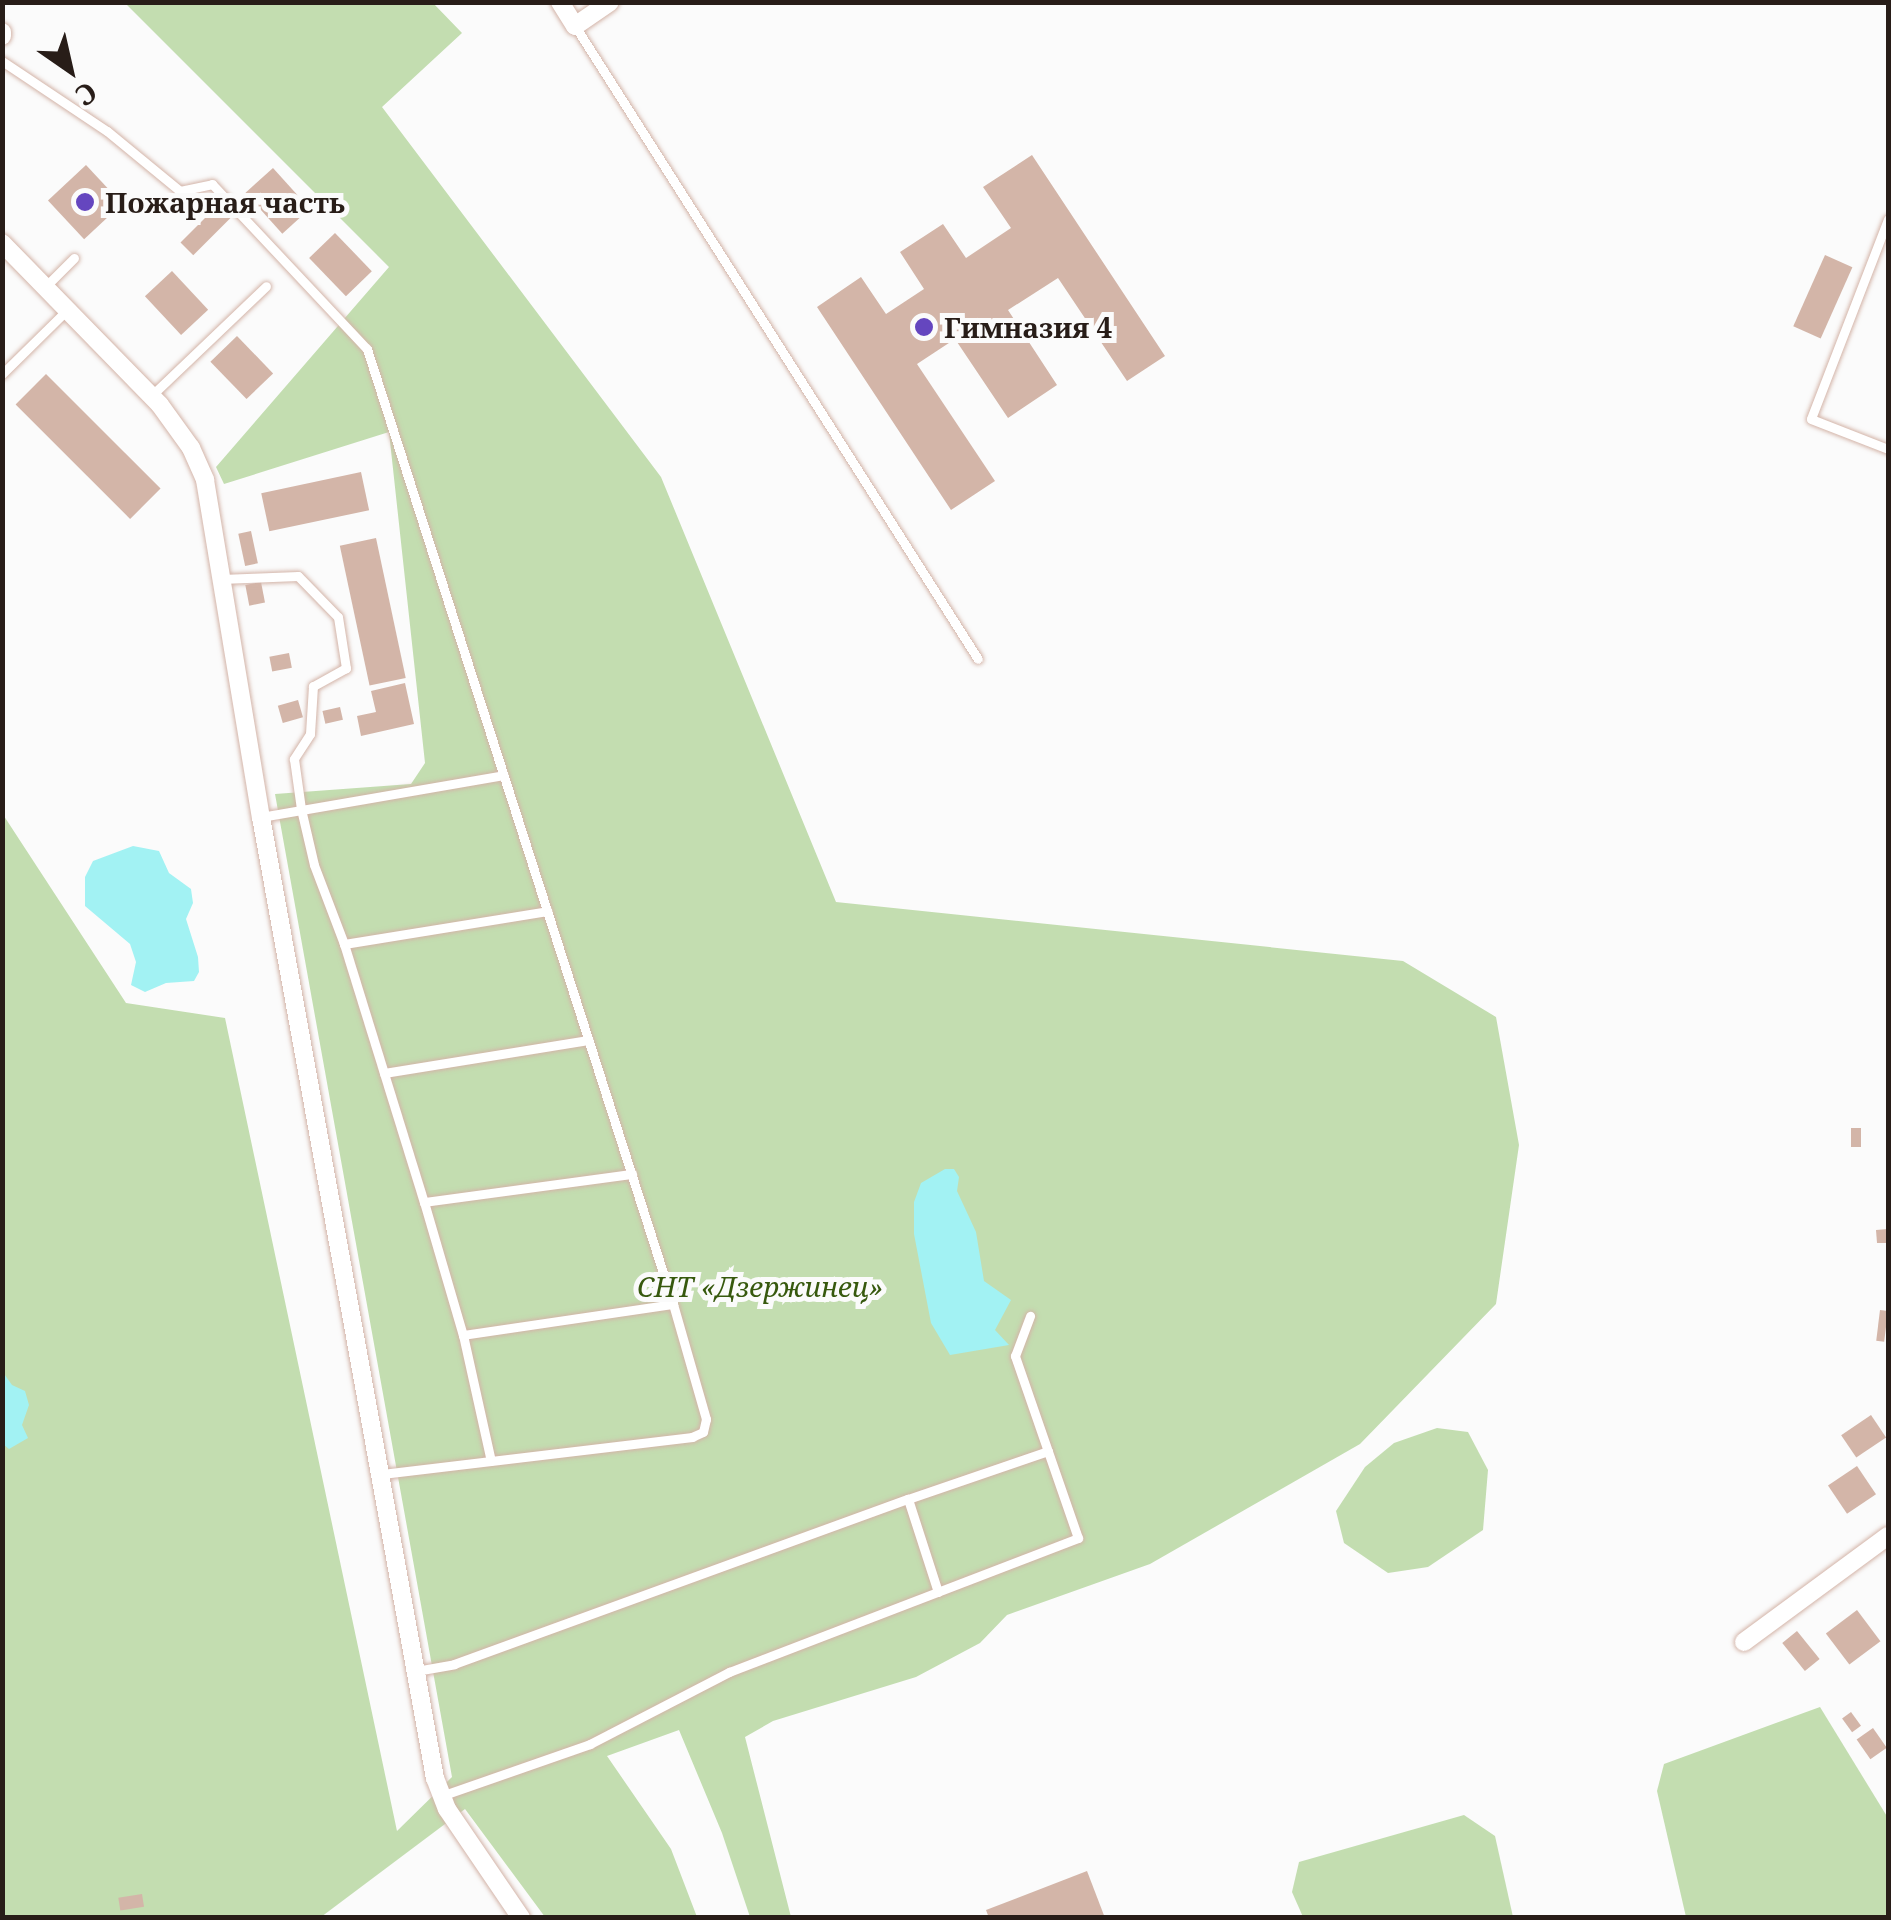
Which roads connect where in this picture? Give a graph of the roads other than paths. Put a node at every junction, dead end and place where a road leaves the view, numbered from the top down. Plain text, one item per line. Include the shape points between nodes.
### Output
1 (560, 2) edge
2 (610, 2) edge
3 (575, 26) junction
4 (2, 60) edge
5 (1888, 220) edge
6 (2, 242) edge
7 (1874, 252) junction
8 (74, 258) dead end
9 (1888, 258) edge
10 (266, 286) dead end
11 (45, 288) junction
12 (67, 310) junction
13 (2, 374) edge
14 (151, 396) junction
15 (1888, 449) edge
16 (221, 579) junction
17 (978, 660) dead end
18 (503, 775) junction
19 (301, 810) junction
20 (261, 817) junction
21 (547, 910) junction
22 (344, 944) junction
23 (588, 1040) junction
24 (384, 1073) junction
25 (632, 1174) junction
26 (424, 1202) junction
27 (673, 1304) junction
28 (1030, 1316) dead end
29 (463, 1335) junction
30 (1048, 1451) junction
31 (491, 1462) junction
32 (380, 1474) junction
33 (908, 1498) junction
34 (1888, 1536) edge
35 (938, 1592) junction
36 (1744, 1642) dead end
37 (414, 1671) junction
38 (441, 1796) junction
39 (521, 1918) edge

1 - 3 street
2 - 3 street
3 - 17 lane
4 - 18 lane via 180,191 212,184 368,348
5 - 7 lane
6 - 11 street
7 - 9 lane
7 - 15 lane via 1811,418
8 - 11 lane
10 - 14 lane
11 - 12 street
12 - 13 lane
12 - 14 street
14 - 16 street via 198,462
16 - 19 lane via 298,576 338,618 346,668 313,686 310,734 294,760
16 - 20 street
18 - 19 lane
18 - 21 lane
19 - 20 lane
19 - 22 lane
20 - 32 street
21 - 22 lane
21 - 23 lane
22 - 24 lane
23 - 24 lane
23 - 25 lane
24 - 26 lane
25 - 26 lane
25 - 27 lane
26 - 29 lane
27 - 29 lane
27 - 31 lane via 706,1420 703,1432
28 - 30 lane via 1015,1356
29 - 31 lane
30 - 33 lane
30 - 35 lane via 1078,1538
31 - 32 lane
32 - 37 street
33 - 35 lane
33 - 37 lane via 454,1664
34 - 36 street
35 - 38 lane via 729,1672 590,1744
37 - 38 street
38 - 39 street

